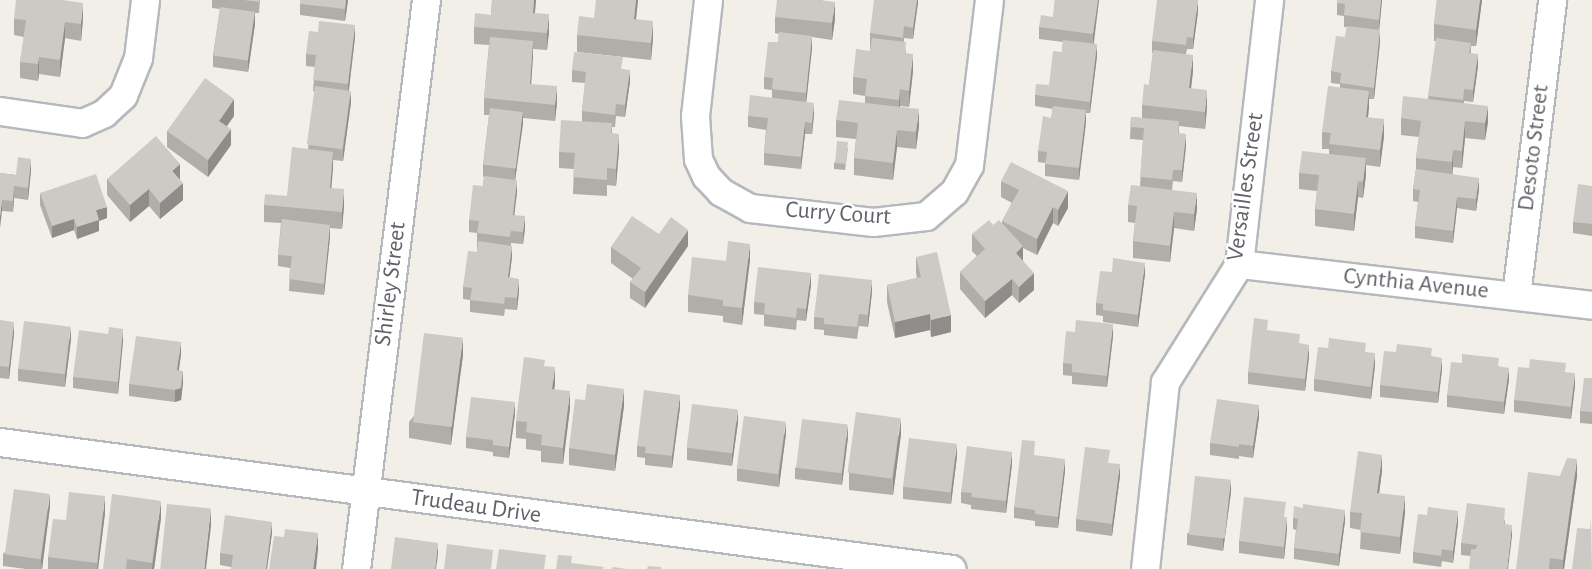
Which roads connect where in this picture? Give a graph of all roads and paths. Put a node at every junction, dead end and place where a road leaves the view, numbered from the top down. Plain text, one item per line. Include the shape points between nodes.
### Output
1 (145, 0) edge
2 (426, 0) edge
3 (708, 0) edge
4 (989, 0) edge
5 (1269, 0) edge
6 (1551, 0) edge
7 (0, 111) edge
8 (1239, 264) junction
9 (1516, 295) junction
10 (1592, 305) edge
11 (0, 442) edge
12 (365, 492) junction
13 (754, 557) edge
14 (356, 569) edge
15 (952, 569) edge
16 (1145, 569) edge

1 - 7 street via 138,58 123,95 104,113 82,123
2 - 12 street, Shirley Street
3 - 4 street, Curry Court via 695,116 698,159 706,176 721,192 750,208 873,222 926,216 954,192 969,165
5 - 8 street, Versailles Street
6 - 9 street, Desoto Street
8 - 9 street, Cynthia Avenue
8 - 16 street, Versailles Street via 1165,382
9 - 10 street, Cynthia Avenue
11 - 12 street, Trudeau Drive
12 - 13 street, Trudeau Drive
12 - 14 street, Shirley Street
13 - 15 street, Trudeau Drive

